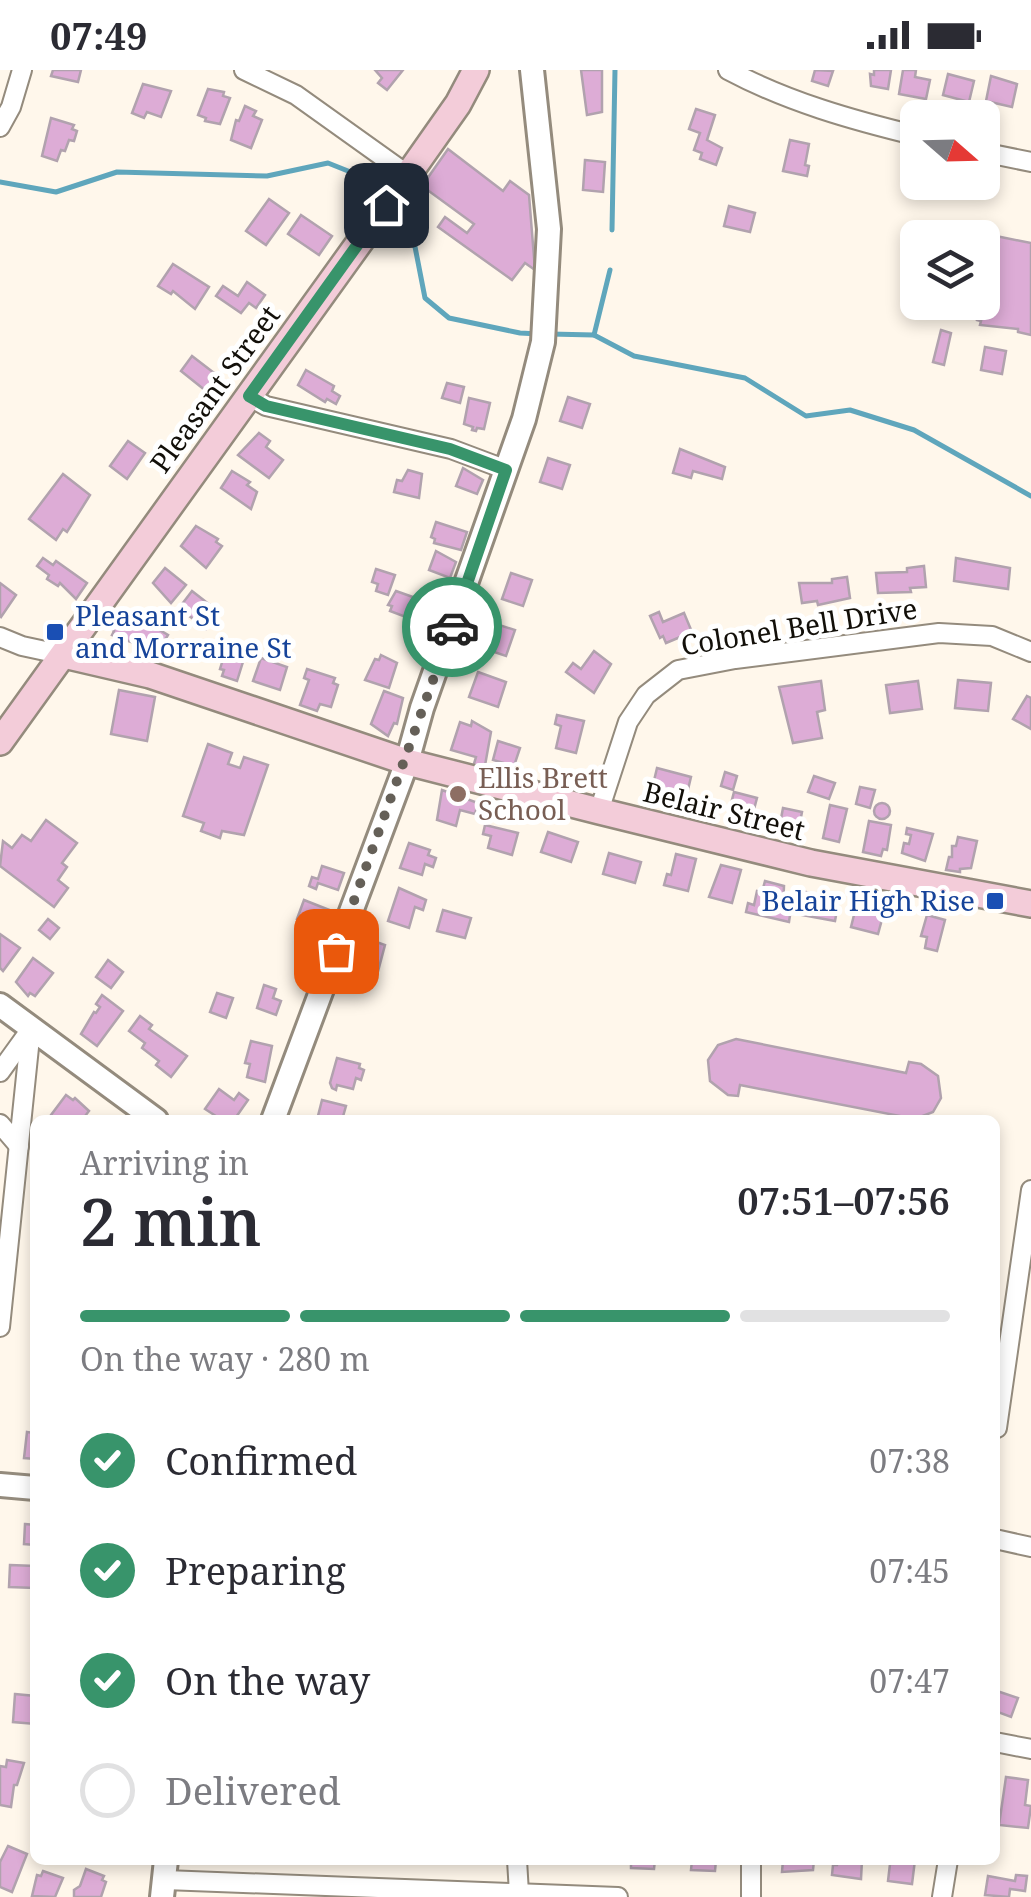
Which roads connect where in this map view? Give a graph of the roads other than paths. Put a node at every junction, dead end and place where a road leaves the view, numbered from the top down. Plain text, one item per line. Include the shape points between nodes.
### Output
1 (22, 70) edge
2 (244, 70) edge
3 (476, 70) edge
4 (532, 70) edge
5 (728, 70) edge
6 (0, 128) edge
7 (900, 132) edge
8 (1000, 156) edge
9 (1031, 162) edge
10 (405, 179) junction
11 (249, 396) junction
12 (506, 470) junction
13 (0, 637) edge
14 (1031, 652) edge
15 (64, 655) junction
16 (0, 742) edge
17 (406, 762) junction
18 (599, 812) junction
19 (1031, 904) edge
20 (0, 1005) edge
21 (31, 1028) junction
22 (0, 1072) edge
23 (149, 1115) edge
24 (276, 1115) edge
25 (0, 1124) edge
26 (19, 1146) junction
27 (1031, 1190) edge
28 (0, 1328) edge
29 (1000, 1401) edge
30 (0, 1485) edge
31 (30, 1488) edge
32 (1000, 1540) edge
33 (1031, 1547) edge
34 (1000, 1743) edge
35 (1031, 1749) edge
36 (517, 1865) edge
37 (751, 1865) edge
38 (947, 1865) edge
39 (164, 1879) edge
40 (353, 1892) edge
41 (519, 1893) junction
42 (618, 1897) edge
43 (751, 1897) edge
44 (942, 1897) edge

1 - 6 street
2 - 10 street via 296,96
3 - 10 main road, Pleasant Street
4 - 12 street via 548,230 544,335
5 - 7 street via 842,118
8 - 9 street
10 - 11 main road, Pleasant Street
11 - 12 street
11 - 15 main road, Pleasant Street
12 - 17 street
13 - 15 street
14 - 18 street, Colonel Bell Drive via 992,636 939,634 678,670 646,695 628,722
15 - 16 main road, Pleasant Street
15 - 17 main road, Belair Street via 150,675
17 - 18 main road, Belair Street
17 - 24 street
18 - 19 main road, Belair Street via 811,863
20 - 21 street
21 - 22 street
21 - 23 street
21 - 26 street
25 - 26 street
26 - 28 street
27 - 29 street
30 - 31 street
32 - 33 street
34 - 35 street
36 - 41 street
37 - 43 street
38 - 44 street
39 - 40 street
40 - 41 street
41 - 42 street

